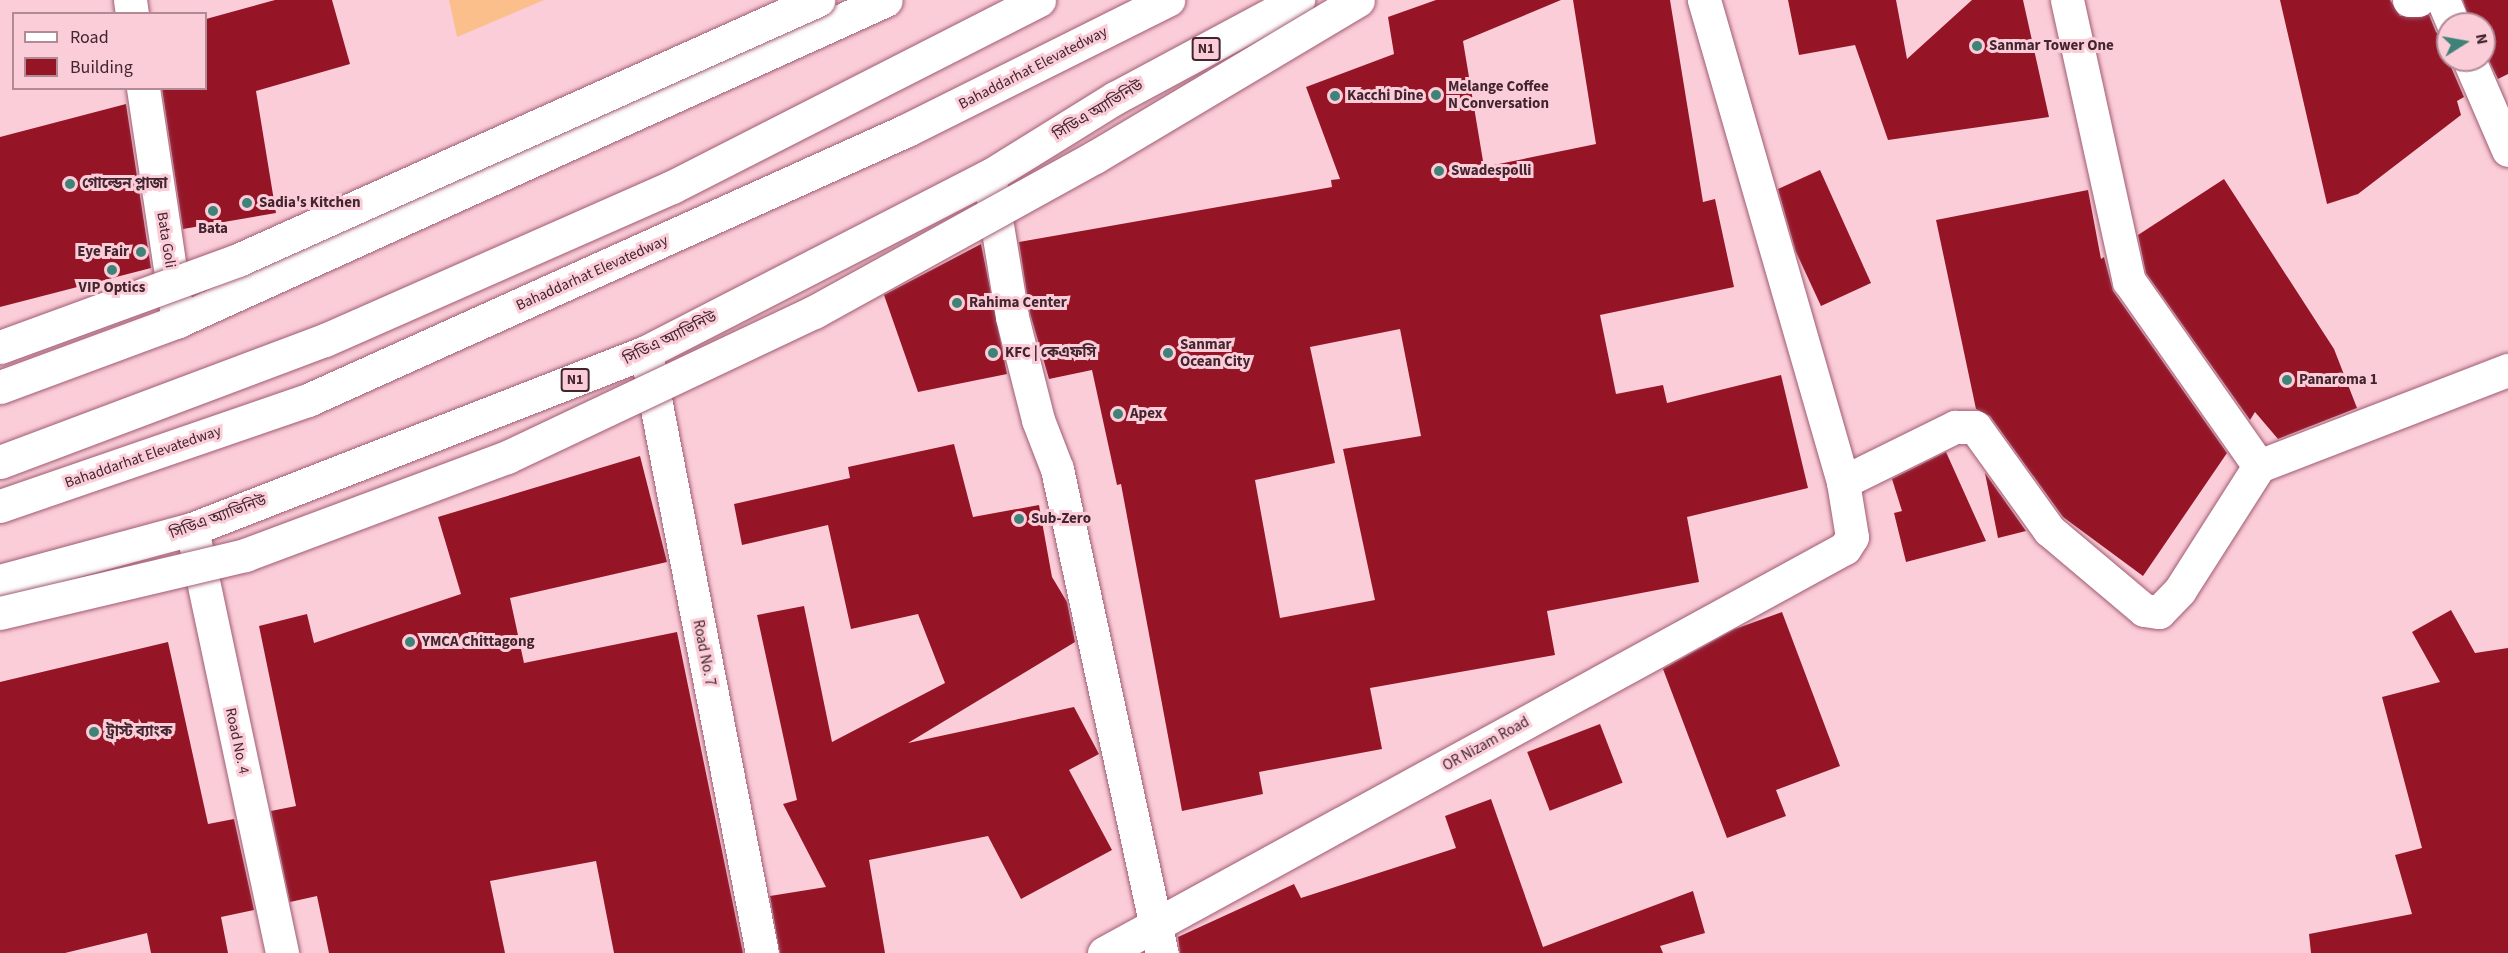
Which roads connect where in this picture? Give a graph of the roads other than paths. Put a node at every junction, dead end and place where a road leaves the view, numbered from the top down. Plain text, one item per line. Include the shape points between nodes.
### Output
1 (818, 0) edge
2 (886, 0) edge
3 (1039, 0) edge
4 (1168, 0) edge
5 (1298, 0) edge
6 (1358, 0) edge
7 (1704, 0) edge
8 (2067, 0) edge
9 (2409, 0) edge
10 (2418, 0) edge
11 (2474, 72) edge
12 (143, 90) edge
13 (2508, 150) edge
14 (989, 176) junction
15 (178, 321) junction
16 (0, 347) edge
17 (645, 352) junction
18 (2508, 370) edge
19 (0, 387) edge
20 (0, 462) edge
21 (2259, 466) junction
22 (1843, 482) junction
23 (0, 506) edge
24 (192, 529) junction
25 (0, 581) edge
26 (0, 613) edge
27 (1158, 939) edge
28 (282, 953) edge
29 (762, 953) edge
30 (1104, 953) edge

1 - 16 main road, bridge via 238,260
2 - 15 main road via 700,89
3 - 20 main road via 672,187 325,340
4 - 23 main road, Bahaddarhat Elevatedway via 907,130 308,400
5 - 14 main road, সিডিএ অ্যাভিনিউ / N1 via 1115,98
6 - 26 main road, bridge via 1095,157 814,312 507,457 245,555
7 - 22 main road
8 - 21 main road via 2129,281
9 - 10 main road
11 - 13 main road
12 - 15 main road, Bata Goli
14 - 17 main road, সিডিএ অ্যাভিনিউ / N1
14 - 27 main road via 1012,317 1038,420 1057,469
15 - 19 main road
17 - 24 main road, সিডিএ অ্যাভিনিউ / N1
17 - 29 main road, Road No. 7
18 - 21 main road
21 - 22 main road via 2180,590 2159,612 2144,610 2049,530 1975,427 1955,427
22 - 27 main road, OR Nizam Road via 1853,524 1845,548
24 - 25 main road, সিডিএ অ্যাভিনিউ / N1
24 - 28 main road, Road No. 4
27 - 30 main road, OR Nizam Road

